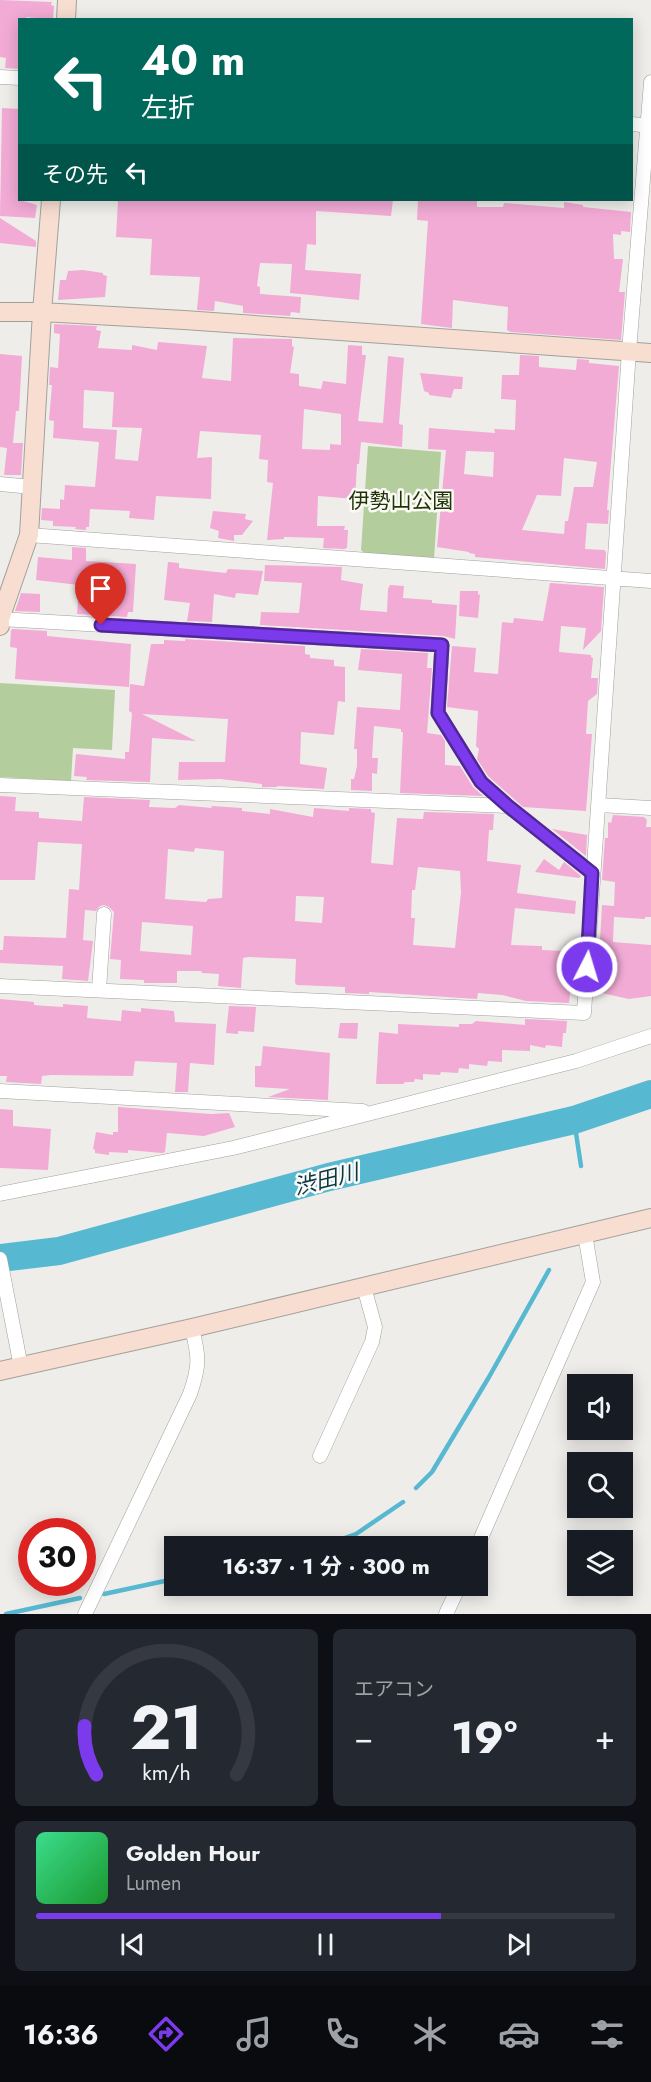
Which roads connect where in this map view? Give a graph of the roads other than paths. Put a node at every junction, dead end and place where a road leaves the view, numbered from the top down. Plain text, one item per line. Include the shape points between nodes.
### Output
1 (67, 0) edge
2 (66, 18) edge
3 (0, 77) edge
4 (18, 78) edge
5 (651, 82) edge
6 (633, 124) edge
7 (649, 125) edge
8 (51, 201) edge
9 (0, 312) edge
10 (42, 312) junction
11 (629, 351) junction
12 (651, 353) edge
13 (0, 484) edge
14 (33, 487) junction
15 (29, 535) junction
16 (615, 579) junction
17 (651, 581) edge
18 (0, 619) edge
19 (0, 626) edge
20 (0, 784) edge
21 (599, 805) junction
22 (508, 806) junction
23 (651, 808) edge
24 (592, 873) junction
25 (104, 914) dead end
26 (0, 986) edge
27 (99, 990) junction
28 (651, 1035) edge
29 (0, 1091) edge
30 (377, 1111) junction
31 (0, 1194) edge
32 (651, 1218) edge
33 (585, 1234) junction
34 (0, 1259) edge
35 (364, 1287) junction
36 (192, 1328) junction
37 (21, 1367) junction
38 (0, 1371) edge
39 (320, 1456) dead end
40 (482, 1536) edge
41 (454, 1596) edge
42 (85, 1614) edge
43 (446, 1614) edge

1 - 2 street
3 - 4 street
5 - 7 street
6 - 7 street
7 - 11 street
8 - 10 street
9 - 10 street
10 - 11 street
10 - 14 street
11 - 12 street
11 - 16 street
13 - 14 street
14 - 15 street
15 - 16 street
15 - 18 street
16 - 17 street
16 - 21 street
18 - 19 street
18 - 22 street via 442,645 438,713 481,782
20 - 22 street
21 - 23 street
21 - 24 street
22 - 24 street
24 - 27 street via 584,1012
25 - 27 street
26 - 27 street
28 - 30 street via 576,1061
29 - 30 street
30 - 31 street via 232,1148
32 - 33 street
33 - 35 street
33 - 40 street via 593,1282
34 - 37 street
35 - 36 street
35 - 39 street via 375,1327 372,1342
36 - 37 street
36 - 42 street via 199,1357 190,1394
37 - 38 street
41 - 43 street

